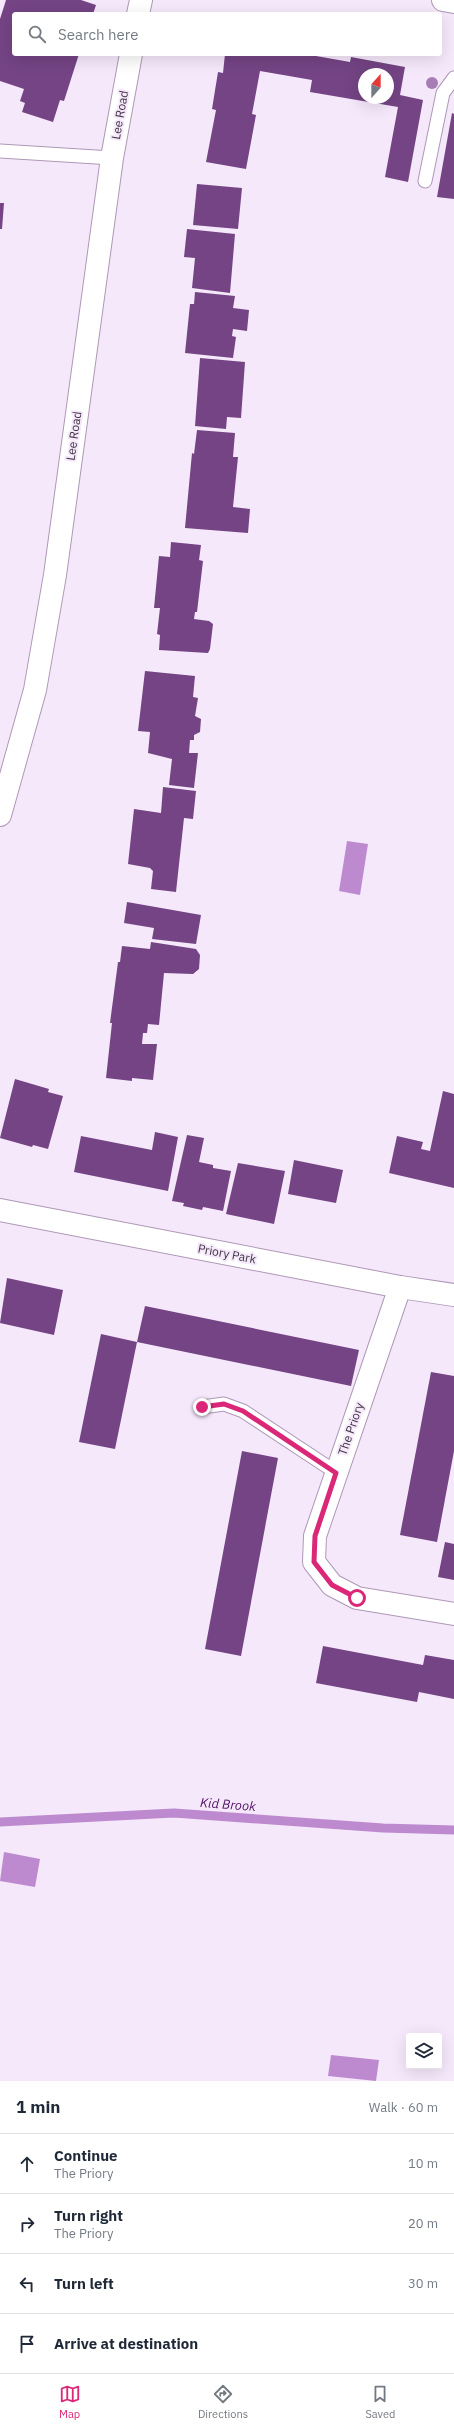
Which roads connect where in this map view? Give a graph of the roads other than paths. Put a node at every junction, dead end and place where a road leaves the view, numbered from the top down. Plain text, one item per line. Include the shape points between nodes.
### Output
1 (141, 0) edge
2 (443, 0) edge
3 (454, 2) edge
4 (138, 12) edge
5 (131, 56) edge
6 (454, 78) edge
7 (0, 151) edge
8 (112, 158) junction
9 (425, 180) dead end
10 (0, 815) edge
11 (0, 1210) edge
12 (400, 1287) junction
13 (454, 1295) edge
14 (202, 1407) dead end
15 (336, 1473) junction
16 (454, 1614) edge

1 - 4 street
2 - 3 street
5 - 8 street, Lee Road
6 - 9 lane via 443,93
7 - 8 lane
8 - 10 street, Lee Road via 55,575 35,690
11 - 12 street, Priory Park
12 - 13 street, Priory Park
12 - 15 street, The Priory
14 - 15 lane via 224,1404 243,1411
15 - 16 street, The Priory via 315,1536 314,1562 332,1585 357,1598

